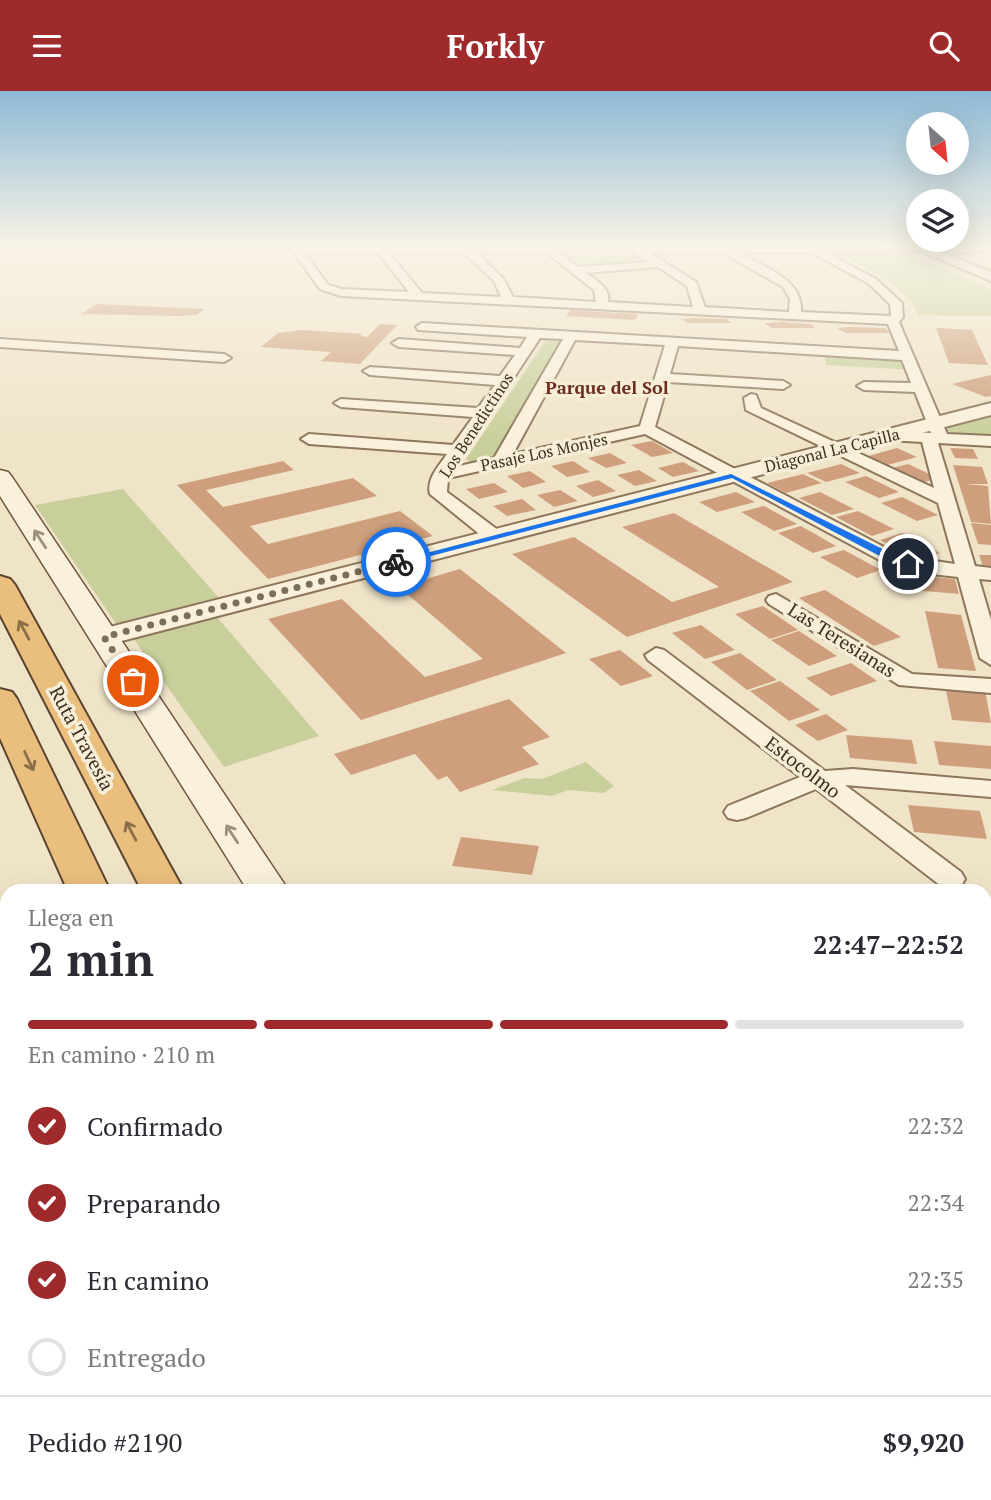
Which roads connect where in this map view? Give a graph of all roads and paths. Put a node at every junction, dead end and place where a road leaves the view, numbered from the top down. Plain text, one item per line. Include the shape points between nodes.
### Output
1 (465, 312) edge
2 (483, 312) edge
3 (616, 312) edge
4 (794, 312) edge
5 (897, 312) edge
6 (701, 313) joint
7 (475, 315) junction
8 (794, 317) junction
9 (893, 321) junction
10 (650, 325) junction
11 (422, 327) dead end
12 (536, 334) junction
13 (570, 336) junction
14 (673, 342) junction
15 (0, 343) edge
16 (399, 343) dead end
17 (524, 352) junction
18 (907, 356) junction
19 (224, 358) dead end
20 (370, 371) dead end
21 (664, 378) junction
22 (504, 381) junction
23 (783, 386) dead end
24 (920, 388) junction
25 (751, 398) dead end
26 (341, 403) dead end
27 (870, 404) dead end
28 (991, 409) edge
29 (482, 413) junction
30 (647, 429) junction
31 (934, 433) junction
32 (309, 439) dead end
33 (991, 441) edge
34 (838, 448) junction
35 (457, 450) junction
36 (501, 461) junction
37 (441, 475) junction
38 (733, 475) junction
39 (0, 477) edge
40 (948, 501) junction
41 (495, 537) junction
42 (969, 573) junction
43 (991, 575) edge
44 (0, 585) edge
45 (776, 600) dead end
46 (104, 637) junction
47 (656, 655) dead end
48 (991, 658) edge
49 (991, 686) edge
50 (0, 699) edge
51 (819, 779) junction
52 (991, 789) edge
53 (737, 812) dead end
54 (951, 879) dead end
55 (85, 884) edge
56 (159, 884) edge
57 (264, 884) edge

1 - 7 street
2 - 7 street
3 - 10 street
4 - 8 street
5 - 9 street
6 - 8 street
6 - 10 street
7 - 11 street
7 - 12 street
8 - 9 street
9 - 18 street
10 - 13 street
10 - 14 street
12 - 13 street
12 - 17 street, Los Benedictinos
13 - 36 street
14 - 18 street
14 - 21 street
15 - 19 street
16 - 17 street
17 - 22 street, Los Benedictinos
18 - 24 street
20 - 22 street
21 - 23 street
21 - 30 street
22 - 29 street, Los Benedictinos
24 - 27 street via 863,382
24 - 31 street
25 - 34 street via 754,410
26 - 29 street
28 - 31 street, Diagonal La Capilla
29 - 35 street, Los Benedictinos
30 - 36 street, Pasaje Los Monjes
30 - 38 street
31 - 33 street
31 - 34 street, Diagonal La Capilla via 888,435
31 - 40 street
32 - 35 street
34 - 38 street, Diagonal La Capilla
34 - 40 street
35 - 37 street, Los Benedictinos
36 - 37 street, Pasaje Los Monjes
37 - 41 street, Los Benedictinos via 439,494
38 - 41 street, Diagonal La Capilla
38 - 42 street via 894,560
46 -> 39 main road
40 - 42 street
41 - 46 street, Diagonal La Capilla
42 - 43 street
42 - 48 street
56 -> 44 highway, Ruta Travesía
45 - 49 street, Las Teresianas via 906,680
57 -> 46 main road
47 - 51 street, Estocolmo
50 -> 55 highway
51 - 52 street via 853,777
51 - 53 street
51 - 54 street, Estocolmo

